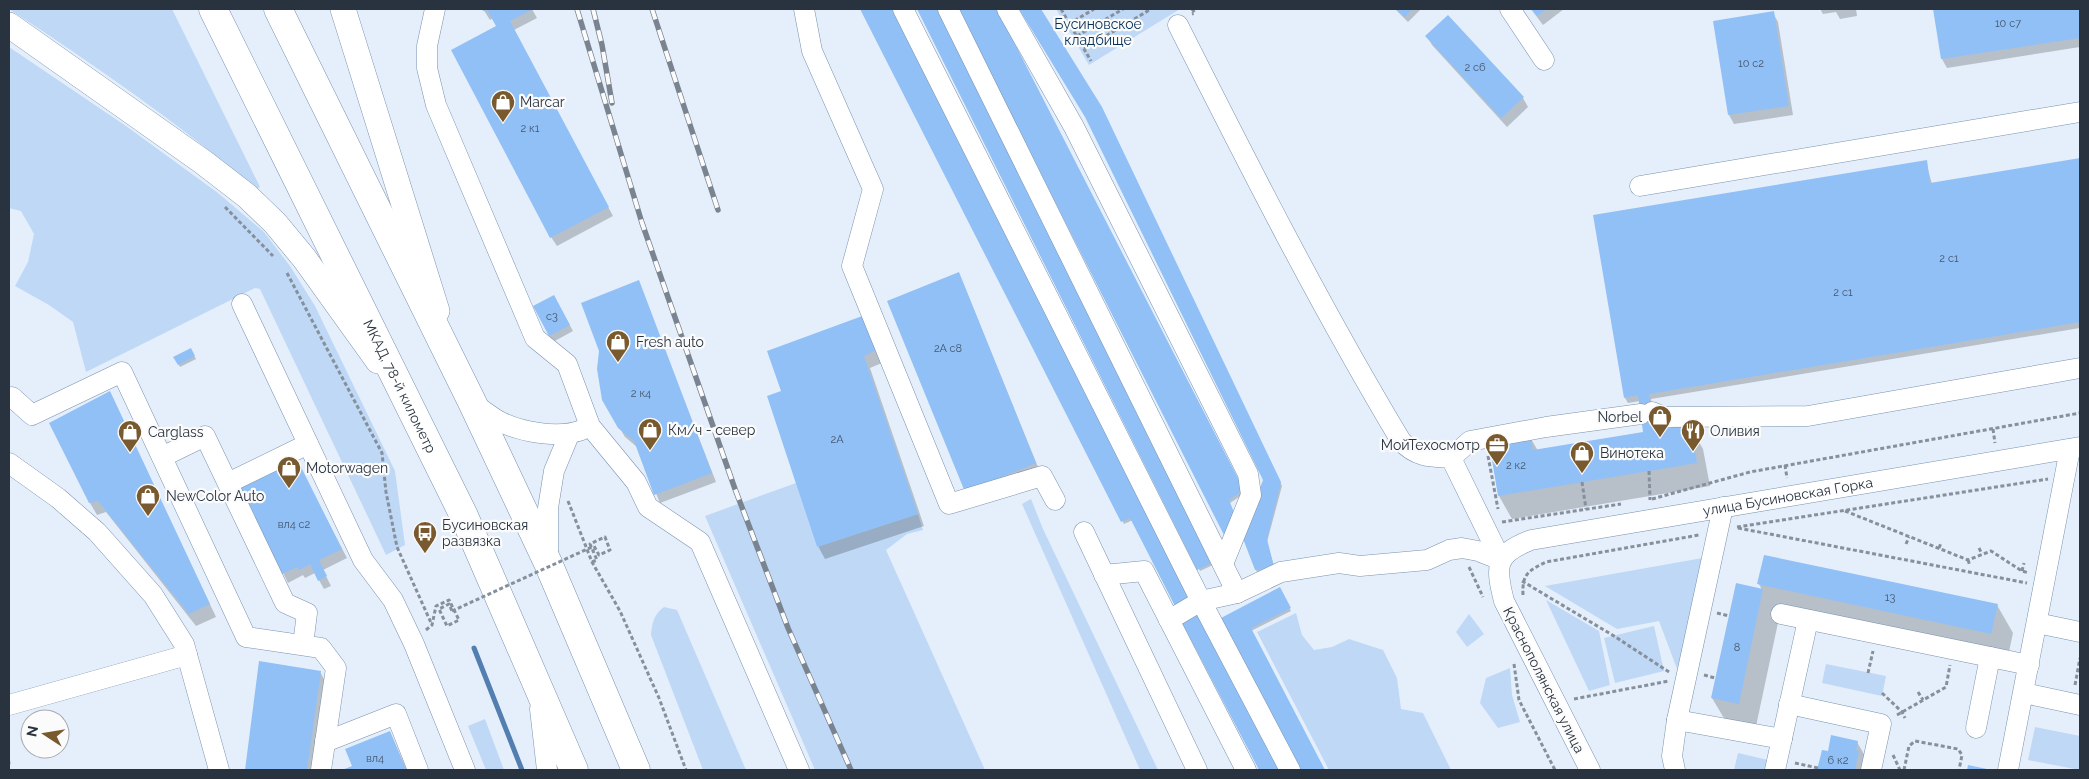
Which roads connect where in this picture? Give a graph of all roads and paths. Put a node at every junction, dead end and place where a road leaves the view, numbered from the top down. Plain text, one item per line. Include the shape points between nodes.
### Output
1 (213, 9) edge
2 (278, 9) edge
3 (435, 9) edge
4 (804, 9) edge
5 (903, 9) edge
6 (948, 9) edge
7 (1007, 9) edge
8 (1062, 9) edge
9 (1094, 9) edge
10 (1123, 9) edge
11 (1151, 9) edge
12 (1510, 9) edge
13 (348, 10) edge
14 (9, 24) edge
15 (1069, 24) junction
16 (1178, 25) dead end
17 (1077, 36) junction
18 (1084, 49) junction
19 (1544, 60) dead end
20 (1091, 61) dead end
21 (2080, 112) edge
22 (1640, 186) dead end
23 (242, 304) dead end
24 (455, 368) junction
25 (2080, 368) edge
26 (12, 397) dead end
27 (472, 402) junction
28 (410, 405) junction
29 (2080, 413) edge
30 (590, 426) junction
31 (1993, 428) junction
32 (569, 435) junction
33 (308, 444) junction
34 (1996, 444) dead end
35 (2075, 448) edge
36 (1487, 451) dead end
37 (162, 457) junction
38 (1451, 458) junction
39 (9, 463) edge
40 (1785, 465) junction
41 (1649, 471) dead end
42 (2065, 477) junction
43 (1787, 478) dead end
44 (1582, 482) dead end
45 (228, 483) junction
46 (567, 499) dead end
47 (1055, 500) dead end
48 (1650, 500) junction
49 (1641, 501) dead end
50 (1622, 504) dead end
51 (1723, 507) junction
52 (1586, 510) junction
53 (1845, 511) junction
54 (1718, 531) junction
55 (1084, 532) dead end
56 (1910, 536) junction
57 (1941, 543) dead end
58 (1906, 544) dead end
59 (1462, 548) junction
60 (1939, 548) junction
61 (1979, 548) dead end
62 (1982, 554) junction
63 (1501, 560) junction
64 (1968, 560) junction
65 (548, 562) junction
66 (592, 562) junction
67 (2024, 563) dead end
68 (1223, 564) junction
69 (1970, 566) dead end
70 (2022, 571) junction
71 (1104, 575) junction
72 (1522, 581) junction
73 (2046, 581) junction
74 (1237, 593) junction
75 (1523, 598) dead end
76 (1201, 601) junction
77 (1485, 602) dead end
78 (1781, 614) dead end
79 (1169, 620) junction
80 (1808, 620) junction
81 (2037, 623) junction
82 (432, 625) dead end
83 (2080, 632) edge
84 (303, 646) junction
85 (1954, 650) junction
86 (188, 655) junction
87 (1990, 657) junction
88 (2080, 658) edge
89 (1514, 662) dead end
90 (2029, 666) junction
91 (1664, 671) dead end
92 (1686, 678) junction
93 (536, 680) junction
94 (1882, 692) dead end
95 (1918, 692) dead end
96 (2024, 693) junction
97 (1923, 700) junction
98 (1789, 704) junction
99 (2076, 704) edge
100 (9, 705) edge
101 (1575, 707) dead end
102 (1902, 712) junction
103 (1904, 718) dead end
104 (1677, 720) junction
105 (1881, 724) junction
106 (1976, 728) dead end
107 (1782, 739) junction
108 (325, 742) junction
109 (1776, 765) edge
110 (1818, 768) dead end
111 (219, 770) edge
112 (321, 770) edge
113 (418, 770) edge
114 (465, 770) edge
115 (547, 770) edge
116 (574, 770) edge
117 (636, 770) edge
118 (686, 770) edge
119 (799, 770) edge
120 (1197, 770) edge
121 (1246, 770) edge
122 (1290, 770) edge
123 (1554, 770) edge
124 (1590, 770) edge
125 (1675, 770) edge
126 (1871, 770) edge
127 (1904, 770) edge
128 (1959, 770) edge
129 (2008, 770) edge

1 - 28 highway, МКАД, 78-й километр
2 - 24 highway
3 - 30 street via 427,46 427,68 436,105 535,338 567,364
4 - 47 street via 812,51 873,189 852,266 949,504 1042,476
5 - 76 street
6 - 68 street
7 - 68 street via 1074,127 1248,474 1251,494
8 - 15 path
9 - 15 path
10 - 17 path
11 - 18 path
12 - 19 street
13 - 24 main road
14 - 28 main road via 247,196 304,258
15 - 17 path
16 - 38 street via 1257,182 1354,363 1401,442 1410,451 1426,457
17 - 18 path
18 - 20 path
21 - 22 street
23 - 33 street
24 - 27 highway
25 - 38 street via 1808,416 1664,416 1646,413 1546,427 1470,442
26 - 37 street via 32,415 122,372
27 - 32 street via 498,421 527,430
27 - 65 highway
28 - 93 highway, МКАД, 78-й километр via 464,516
29 - 31 path
30 - 32 street
30 - 119 street via 636,482 648,506 700,542
31 - 34 path
31 - 40 path
32 - 65 street via 554,471 548,508
33 - 45 street
33 - 114 street via 363,560 393,600
35 - 42 street
35 - 51 street, улица Бусиновская Горка
36 - 52 path via 1500,522
37 - 45 street via 205,436
37 - 84 street via 246,637
38 - 63 street
39 - 86 street via 58,498 97,532 153,595
40 - 43 path
40 - 48 path
41 - 48 path
42 - 53 path
42 - 73 street
44 - 52 path
45 - 84 street via 285,603 308,613
46 - 66 path
48 - 49 path
50 - 52 path
51 - 54 street
51 - 63 street, улица Бусиновская Горка via 1531,540 1509,550
53 - 56 path
53 - 73 path via 1734,528
54 - 72 path via 1546,562 1531,569
54 - 92 street
55 - 71 street
56 - 58 path
56 - 60 path
57 - 60 path
59 - 63 street
59 - 74 street via 1427,560 1360,566 1339,563 1281,572
59 - 77 path
60 - 64 path
61 - 62 path
62 - 64 path
62 - 70 path via 1991,551
63 - 124 street, Краснополянская улица via 1498,576 1504,602
64 - 69 path
65 - 117 highway
66 - 82 path, bridge via 597,560 590,544 604,537 610,550 599,555 594,546 452,611 448,604 439,609 447,626 459,620 449,600 436,606
66 - 118 path via 620,611 659,698
67 - 70 path
68 - 74 street
70 - 73 path
71 - 79 street via 1144,572
71 - 120 street
72 - 75 path
72 - 91 path via 1614,636
73 - 81 street
74 - 76 street
76 - 79 street
76 - 122 street
78 - 80 street
79 - 121 street
80 - 85 street
80 - 98 street
81 - 83 street
81 - 90 street
84 - 108 street via 321,648 336,668
85 - 87 street
85 - 97 path via 1946,687
86 - 100 street
86 - 111 street
87 - 90 street
87 - 106 street
88 - 99 path
89 - 123 path via 1520,700
90 - 96 street
92 - 101 path via 1571,699
92 - 104 street
93 - 115 street
93 - 116 highway, МКАД, 78-й километр
94 - 102 path
95 - 97 path
96 - 99 street
96 - 129 street
97 - 102 path
98 - 105 street
98 - 107 street
102 - 103 path
102 - 105 path
104 - 107 street
104 - 125 street via 1672,756
105 - 126 street
107 - 109 street
108 - 112 street
108 - 113 street via 396,714
109 - 110 path
127 - 128 path via 1909,746 1915,741 1958,749 1962,755

